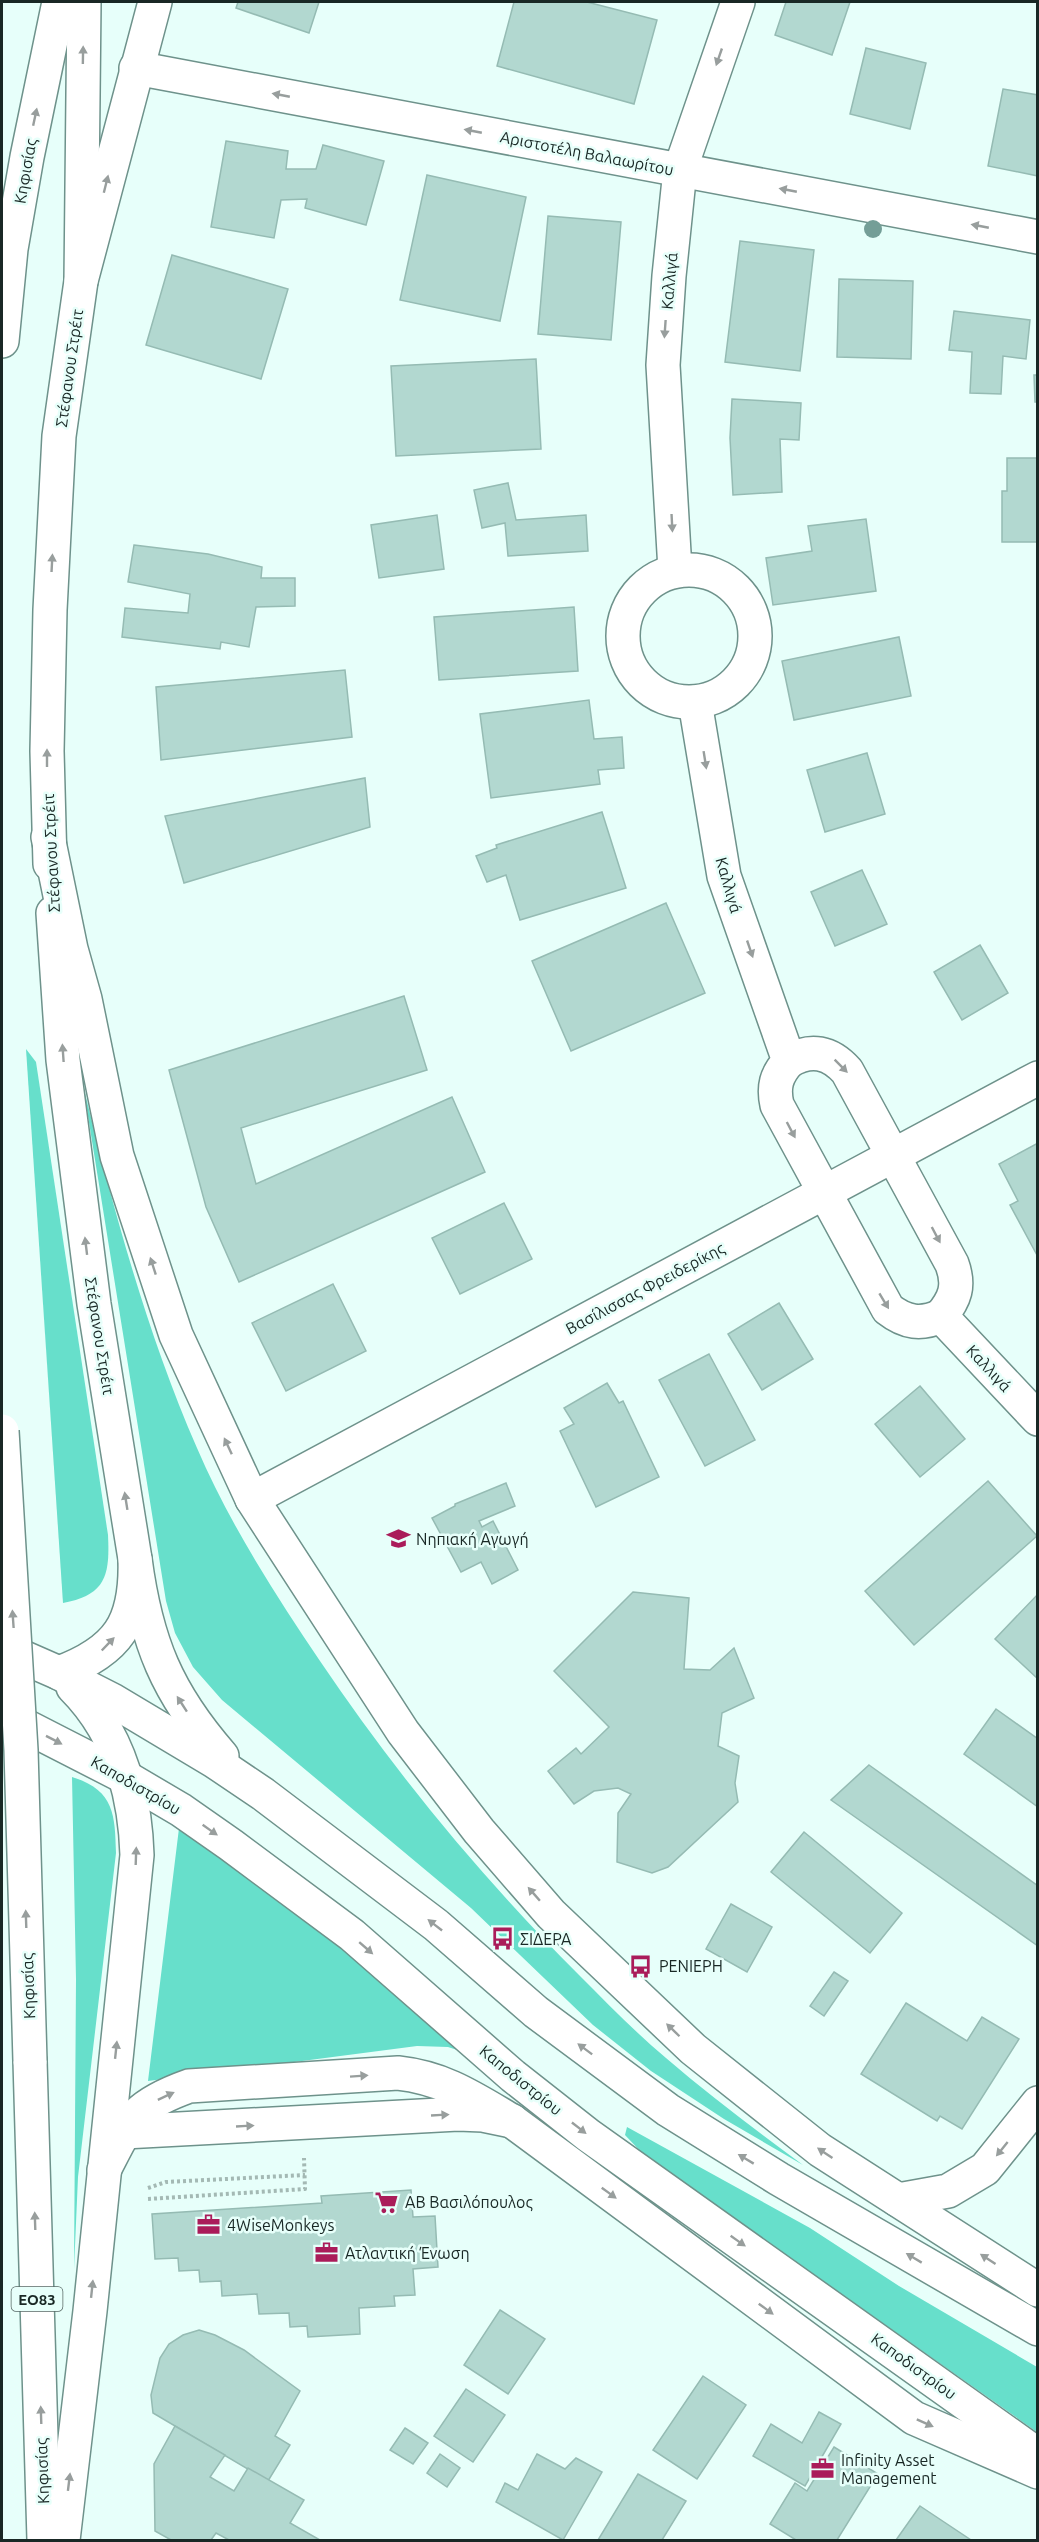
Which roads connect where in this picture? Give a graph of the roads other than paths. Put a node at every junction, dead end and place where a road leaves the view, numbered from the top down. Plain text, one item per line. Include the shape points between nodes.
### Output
1 (59, 2) edge
2 (84, 2) edge
3 (155, 2) edge
4 (738, 2) edge
5 (136, 68) junction
6 (680, 170) junction
7 (1038, 237) edge
8 (81, 281) junction
9 (2, 341) edge
10 (675, 570) junction
11 (695, 702) junction
12 (48, 837) junction
13 (789, 1061) junction
14 (1038, 1078) edge
15 (893, 1156) junction
16 (824, 1192) junction
17 (941, 1316) junction
18 (1038, 1419) edge
19 (2, 1431) edge
20 (252, 1499) junction
21 (135, 1559) junction
22 (2, 1648) edge
23 (59, 1673) junction
24 (2, 1692) edge
25 (2, 1714) edge
26 (125, 1777) junction
27 (263, 1794) junction
28 (1038, 2103) edge
29 (512, 2121) junction
30 (124, 2132) junction
31 (104, 2170) junction
32 (898, 2200) junction
33 (1038, 2290) edge
34 (1038, 2329) edge
35 (1038, 2455) edge
36 (1038, 2472) edge
37 (44, 2541) edge
38 (63, 2541) edge

9 -> 1 main road, Κηφισίας via 15,226
8 -> 2 main road
3 - 5 main road, Στέφανου Στρέιτ
4 -> 6 main road, Καλλιγά
6 -> 5 main road, Αριστοτέλη Βαλαωρίτου
8 -> 5 main road, Στέφανου Στρέιτ
7 -> 6 main road, Αριστοτέλη Βαλαωρίτου
6 -> 10 main road, Καλλιγά via 663,365
12 -> 8 main road, Στέφανου Στρέιτ via 47,739 59,436
10 - 11 main road via 634,597 624,619 622,638 627,661 647,688 667,699
10 - 11 main road via 718,575 737,589 753,615 757,638 750,664 738,682 717,697
11 -> 13 main road, Καλλιγά via 724,876
20 -> 12 main road via 176,1335 117,1156
21 -> 12 main road, Στέφανου Στρέιτ via 94,1304 64,1072
13 -> 15 main road via 813,1052 838,1061
13 -> 16 main road via 776,1081 777,1105
14 - 15 main road, Βασίλισσας Φρειδερίκης
15 - 16 main road, Βασίλισσας Φρειδερίκης
15 -> 17 main road via 957,1277 952,1303
16 -> 17 main road via 888,1309 909,1322 921,1323
16 - 20 main road, Βασίλισσας Φρειδερίκης
17 - 18 main road, Καλλιγά
37 -> 19 main road, Κηφισίας / ΕΟ83, bridge via 21,1750
32 -> 20 main road via 820,2150 693,2049 551,1914 479,1831 403,1732
23 -> 21 main road, Στέφανου Στρέιτ via 87,1663 111,1644 128,1619 136,1590
27 -> 21 main road via 206,1738 174,1690 154,1649 141,1605
22 - 23 main road
23 - 24 main road, Στέφανου Στρέιτ
23 - 26 main road via 89,1702 111,1737
23 - 27 main road via 164,1730
25 -> 26 main road, Καποδιστρίου
31 -> 26 main road via 137,1855 136,1828
26 -> 35 main road, Καποδιστρίου via 181,1810 352,1935 513,2076 588,2135
34 -> 27 main road via 668,2110 536,2012 436,1925
28 -> 32 main road via 986,2169 948,2191
30 -> 29 main road via 458,2114
30 -> 29 main road via 131,2119 146,2107 165,2094 189,2086 398,2073 420,2075 458,2089
29 -> 36 main road via 914,2418
30 - 31 main road
38 -> 31 main road
33 -> 32 main road

